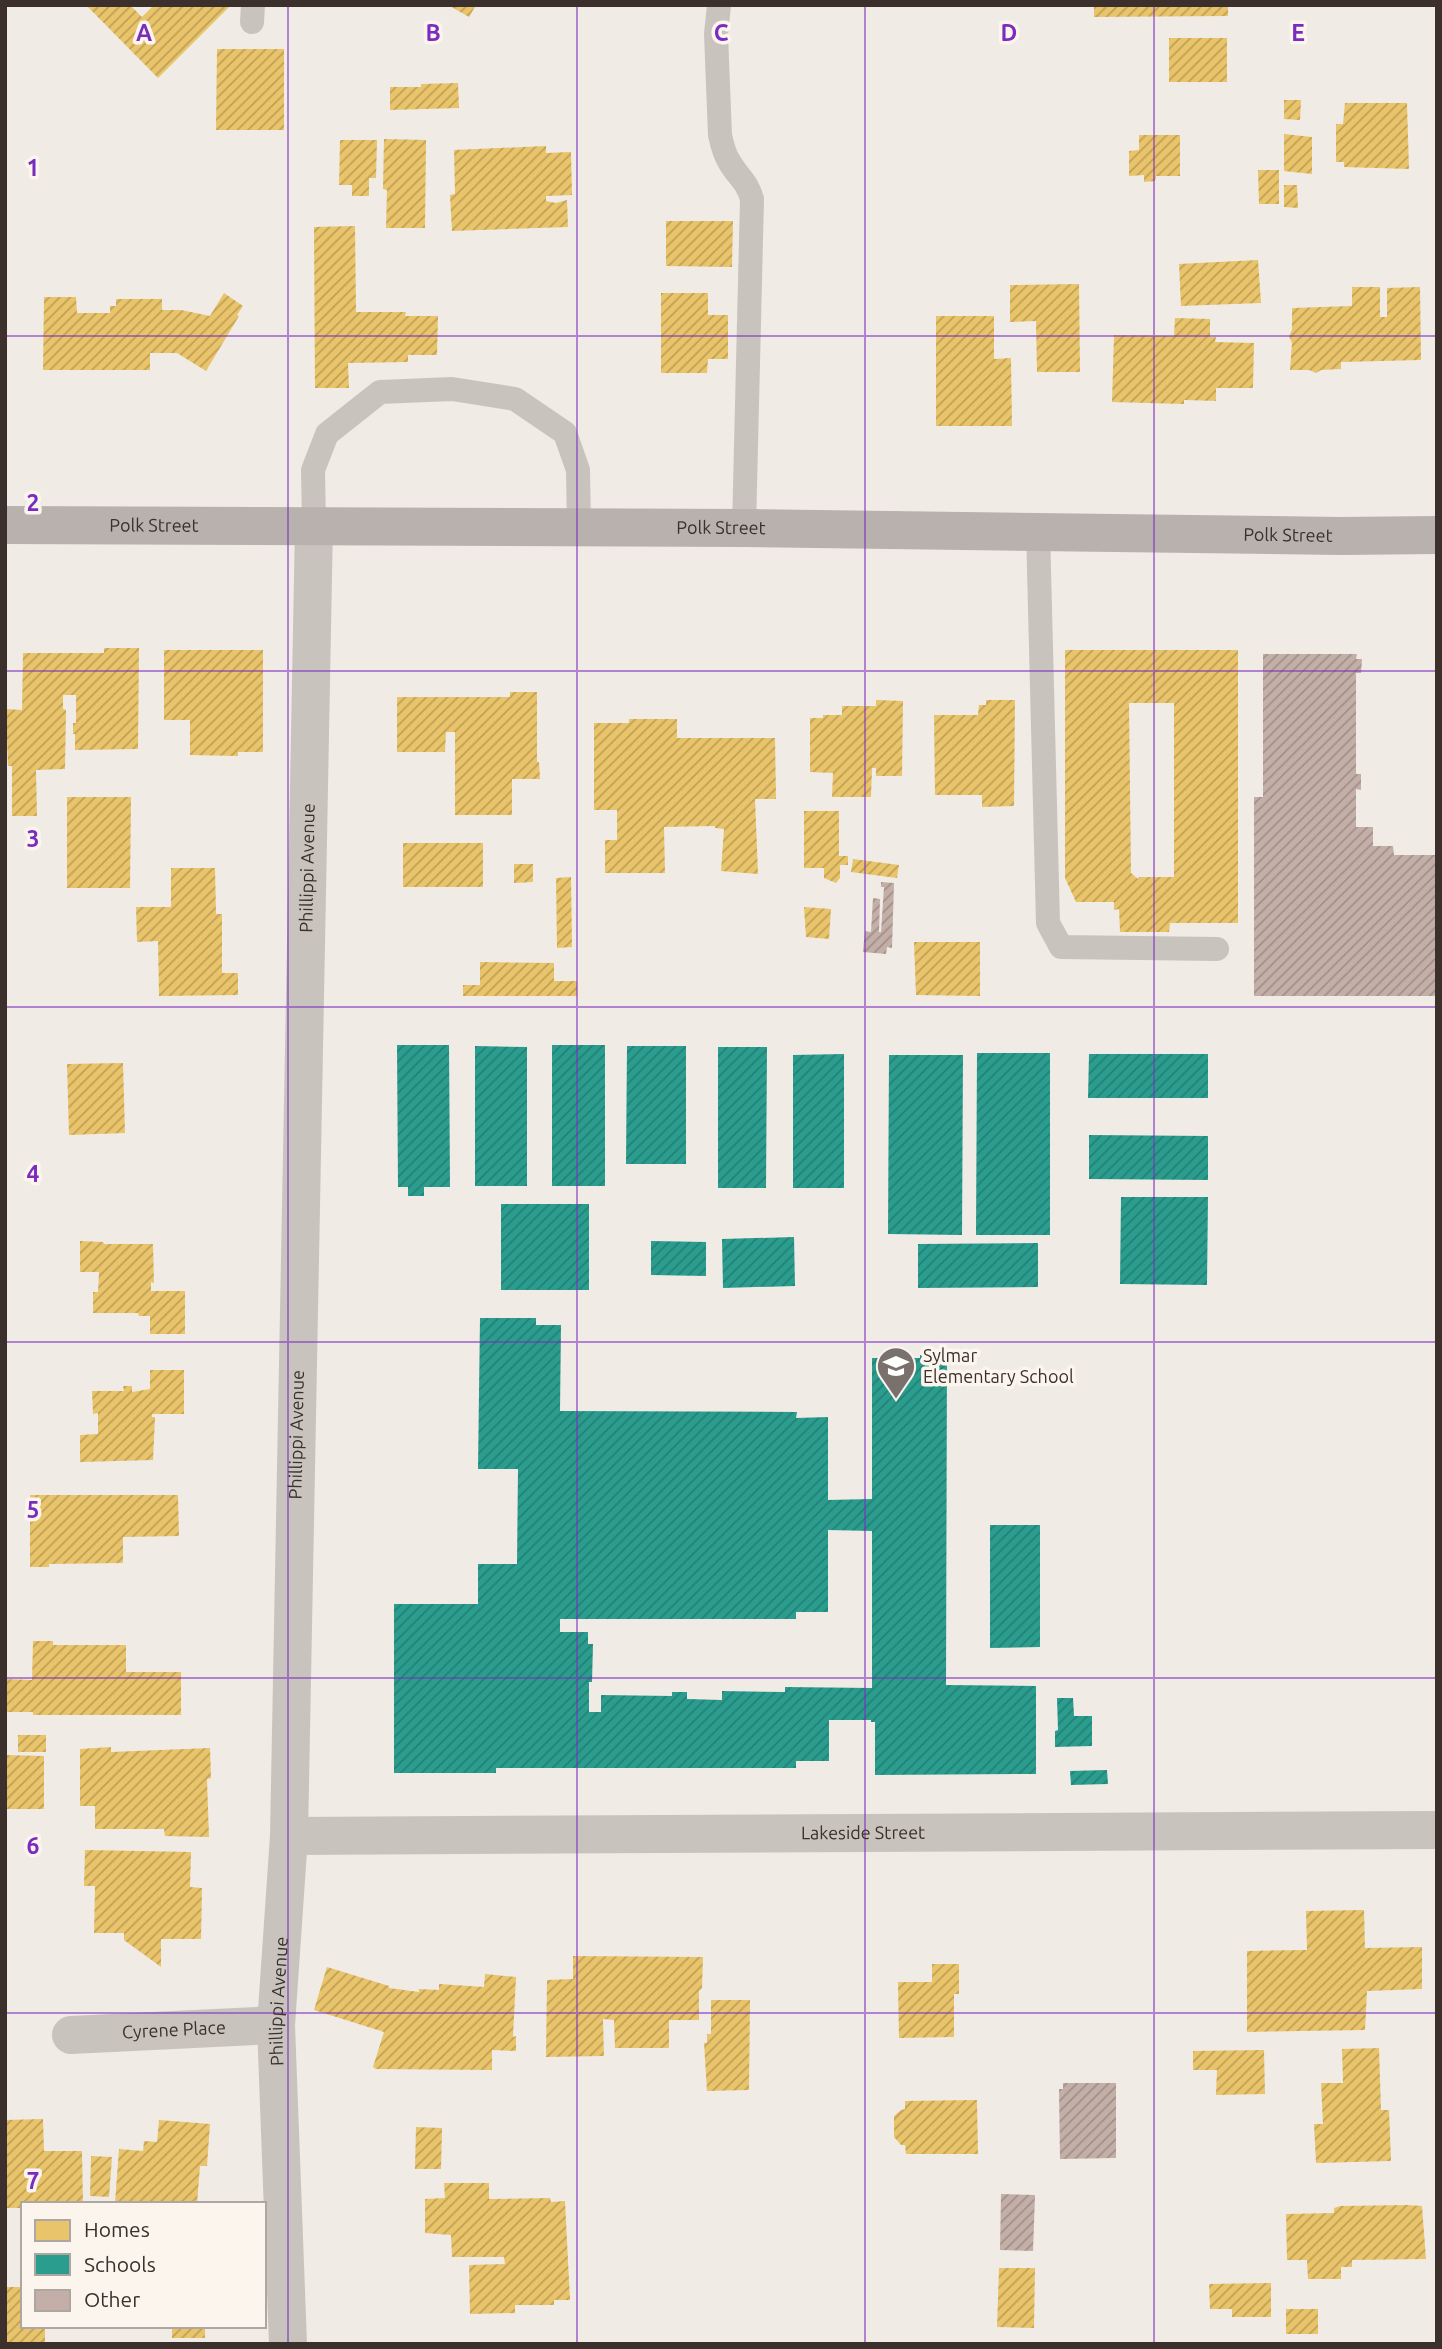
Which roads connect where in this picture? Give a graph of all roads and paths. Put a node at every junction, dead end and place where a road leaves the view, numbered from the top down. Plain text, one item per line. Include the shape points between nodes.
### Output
1 (719, 5) edge
2 (5, 524) edge
3 (314, 524) junction
4 (579, 526) junction
5 (744, 527) junction
6 (1038, 530) junction
7 (1437, 535) edge
8 (1217, 949) dead end
9 (1437, 1830) edge
10 (289, 1836) junction
11 (276, 2025) junction
12 (71, 2035) dead end
13 (288, 2344) edge

1 - 5 lane via 720,135 730,163 748,184 752,199
2 - 3 main road, Polk Street
3 - 4 main road, Polk Street
3 - 4 lane via 313,470 327,434 380,391 452,389 515,399 565,433 578,470
3 - 10 street, Phillippi Avenue
4 - 5 main road, Polk Street
5 - 6 main road, Polk Street
6 - 7 main road, Polk Street
6 - 8 lane via 1048,923 1060,947
9 - 10 street, Lakeside Street
10 - 11 street, Phillippi Avenue
11 - 12 street, Cyrene Place
11 - 13 street, Phillippi Avenue

